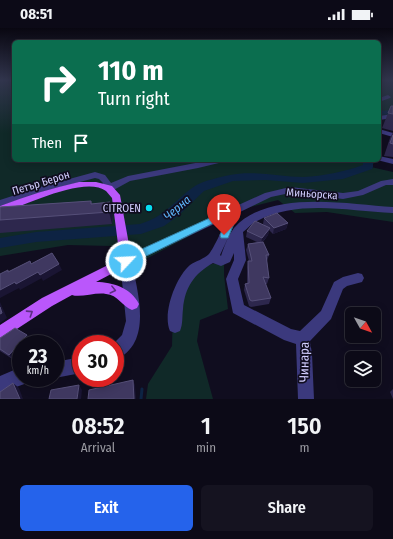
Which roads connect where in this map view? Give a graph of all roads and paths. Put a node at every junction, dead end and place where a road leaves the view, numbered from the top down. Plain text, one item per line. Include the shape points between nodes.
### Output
1 (393, 116) edge
2 (381, 118) edge
3 (381, 132) edge
4 (393, 135) edge
5 (381, 159) edge
6 (213, 162) edge
7 (393, 162) edge
8 (393, 182) edge
9 (108, 188) junction
10 (0, 203) edge
11 (236, 209) junction
12 (0, 210) edge
13 (393, 210) edge
14 (238, 231) junction
15 (213, 257) junction
16 (126, 261) junction
17 (358, 278) dead end
18 (61, 294) junction
19 (132, 304) junction
20 (175, 326) dead end
21 (0, 333) edge
22 (302, 339) junction
23 (124, 343) edge
24 (12, 379) edge
25 (0, 385) edge
26 (306, 399) edge

1 - 2 street
3 - 4 street
5 - 7 street
6 - 9 street via 128,178
8 - 11 street, Миньорска via 343,196 290,190 263,196
9 - 10 street via 102,177 95,175
9 - 12 main road, Петър Берон via 82,185 62,188
9 - 16 main road via 117,197
11 - 15 street
11 - 16 street, Миньорска
13 - 14 street via 290,206 258,216
14 - 15 street via 226,259 221,261
14 - 22 street via 240,260 232,279 238,309 289,336
15 - 20 street via 192,271 179,292
16 - 18 main road
16 - 19 street
17 - 22 street, Чинара via 338,286 326,315
18 -> 19 main road via 86,288 104,288 121,292
21 -> 18 main road
19 - 23 street via 134,327
22 - 26 street, Чинара via 306,354
24 - 25 street

